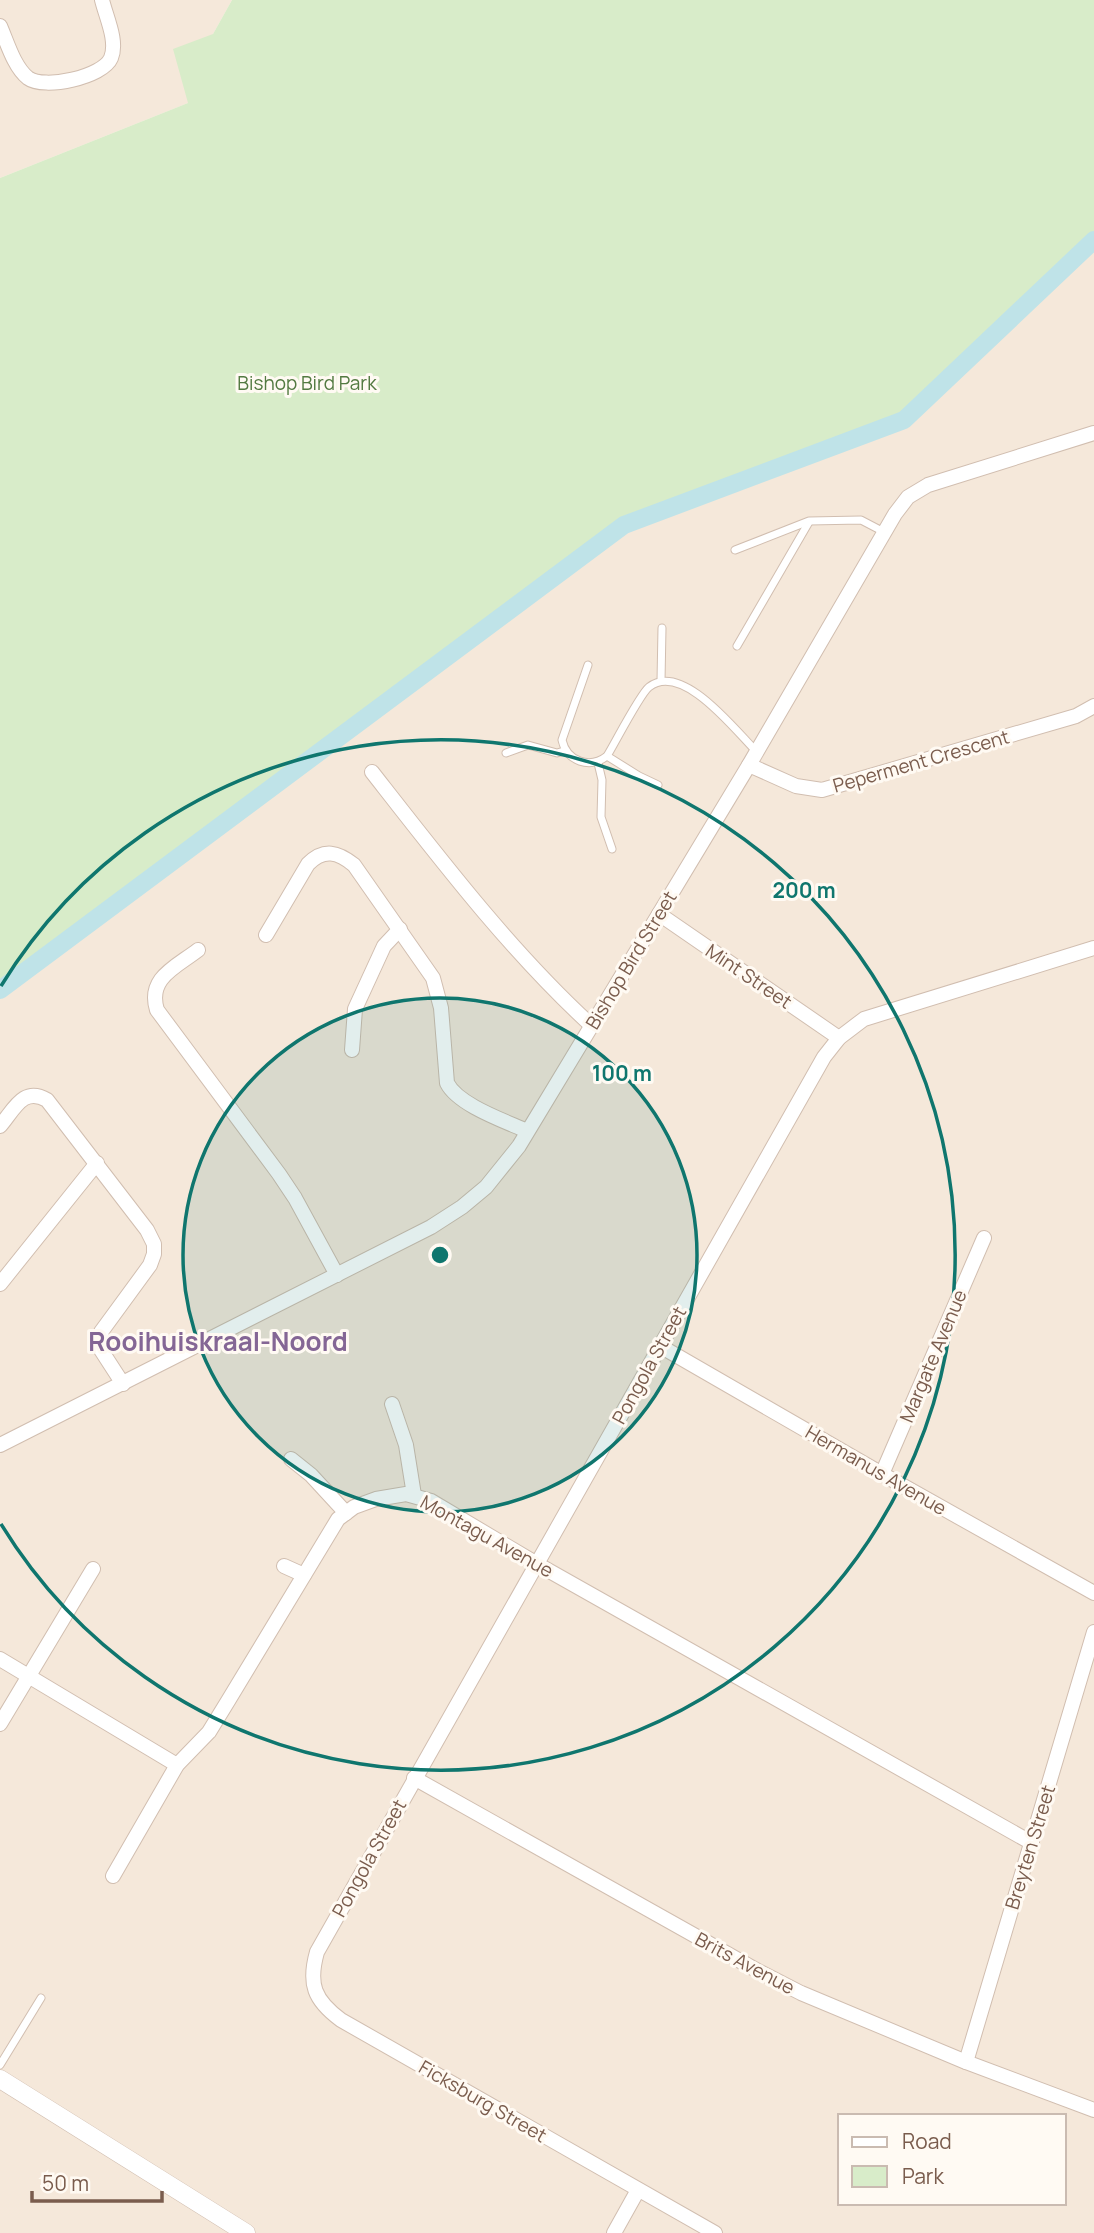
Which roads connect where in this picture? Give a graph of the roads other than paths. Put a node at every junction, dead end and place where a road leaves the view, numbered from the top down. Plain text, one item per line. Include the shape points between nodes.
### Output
1 (103, 0) edge
2 (0, 26) edge
3 (1094, 433) edge
4 (809, 521) junction
5 (884, 532) junction
6 (735, 550) dead end
7 (662, 628) dead end
8 (737, 646) dead end
9 (588, 665) dead end
10 (661, 681) junction
11 (1094, 706) edge
12 (565, 751) junction
13 (506, 753) dead end
14 (607, 756) junction
15 (753, 758) junction
16 (598, 763) junction
17 (372, 772) dead end
18 (658, 785) dead end
19 (612, 849) dead end
20 (659, 914) junction
21 (400, 929) junction
22 (266, 935) dead end
23 (1094, 948) edge
24 (198, 950) dead end
25 (592, 1026) junction
26 (839, 1038) junction
27 (352, 1050) dead end
28 (0, 1126) edge
29 (527, 1132) junction
30 (97, 1163) junction
31 (984, 1238) dead end
32 (337, 1275) junction
33 (0, 1284) edge
34 (660, 1346) junction
35 (123, 1384) junction
36 (392, 1404) dead end
37 (0, 1445) edge
38 (291, 1459) dead end
39 (882, 1474) junction
40 (414, 1495) junction
41 (346, 1513) junction
42 (537, 1564) junction
43 (284, 1566) dead end
44 (93, 1569) dead end
45 (304, 1576) junction
46 (1094, 1593) edge
47 (1094, 1632) edge
48 (0, 1659) edge
49 (28, 1675) junction
50 (0, 1724) edge
51 (177, 1765) junction
52 (414, 1778) junction
53 (1032, 1843) junction
54 (113, 1876) dead end
55 (328, 1930) joint
56 (41, 1998) dead end
57 (966, 2062) junction
58 (0, 2065) edge
59 (0, 2079) edge
60 (1094, 2110) edge
61 (638, 2190) junction
62 (246, 2233) edge
63 (614, 2233) edge
64 (715, 2233) edge

1 - 2 street via 111,58 99,71 52,84 25,75
3 - 5 street, Bishop Bird Street via 928,485 908,498
4 - 5 lane via 861,520
4 - 6 lane
4 - 8 lane
5 - 15 street, Bishop Bird Street
7 - 10 lane
9 - 12 lane via 565,728
10 - 14 lane via 648,688
10 - 15 lane via 673,681 697,693
11 - 15 street, Peperment Crescent via 1076,716 822,790 796,786
12 - 13 lane via 528,745
12 - 16 lane via 574,758
14 - 16 lane
14 - 18 lane
15 - 20 street, Bishop Bird Street
16 - 19 lane via 601,817
17 - 25 street via 453,875
20 - 25 street, Bishop Bird Street
20 - 26 street, Mint Street
21 - 22 street via 354,864 326,853 308,864
21 - 27 street via 384,946 355,1009
21 - 29 street via 438,988 450,1088 459,1098
23 - 26 street, Pongola Street via 864,1020
24 - 32 street via 159,980 153,998 157,1010 279,1174
25 - 29 street, Bishop Bird Street
26 - 34 street, Pongola Street
28 - 30 street via 24,1098 38,1094 55,1108
29 - 32 street, Bishop Bird Street via 486,1187 462,1207
30 - 33 street
30 - 35 street via 154,1244 150,1265 101,1332 101,1350
31 - 39 street, Margate Avenue
32 - 35 street, Bishop Bird Street
34 - 39 street, Hermanus Avenue
34 - 42 street, Pongola Street
35 - 37 street, Bishop Bird Street
36 - 40 street via 406,1445
38 - 41 street
39 - 46 street, Hermanus Avenue
40 - 41 street, Montagu Avenue via 376,1499
40 - 42 street, Montagu Avenue via 431,1500
41 - 45 street, Montagu Avenue
42 - 52 street, Pongola Street
42 - 53 street, Montagu Avenue
43 - 45 street
44 - 49 street
45 - 51 street, Montagu Avenue via 209,1732
47 - 53 street, Breyten Street
48 - 49 street
49 - 50 street
49 - 51 street
51 - 54 street, Montagu Avenue
52 - 55 street, Pongola Street
52 - 57 street, Brits Avenue via 758,1971
53 - 57 street, Breyten Street
55 - 61 street, Ficksburg Street via 312,1970 313,1983 326,2008
56 - 58 lane
57 - 60 street, Brits Avenue
59 - 62 street
61 - 63 street
61 - 64 street, Ficksburg Street

